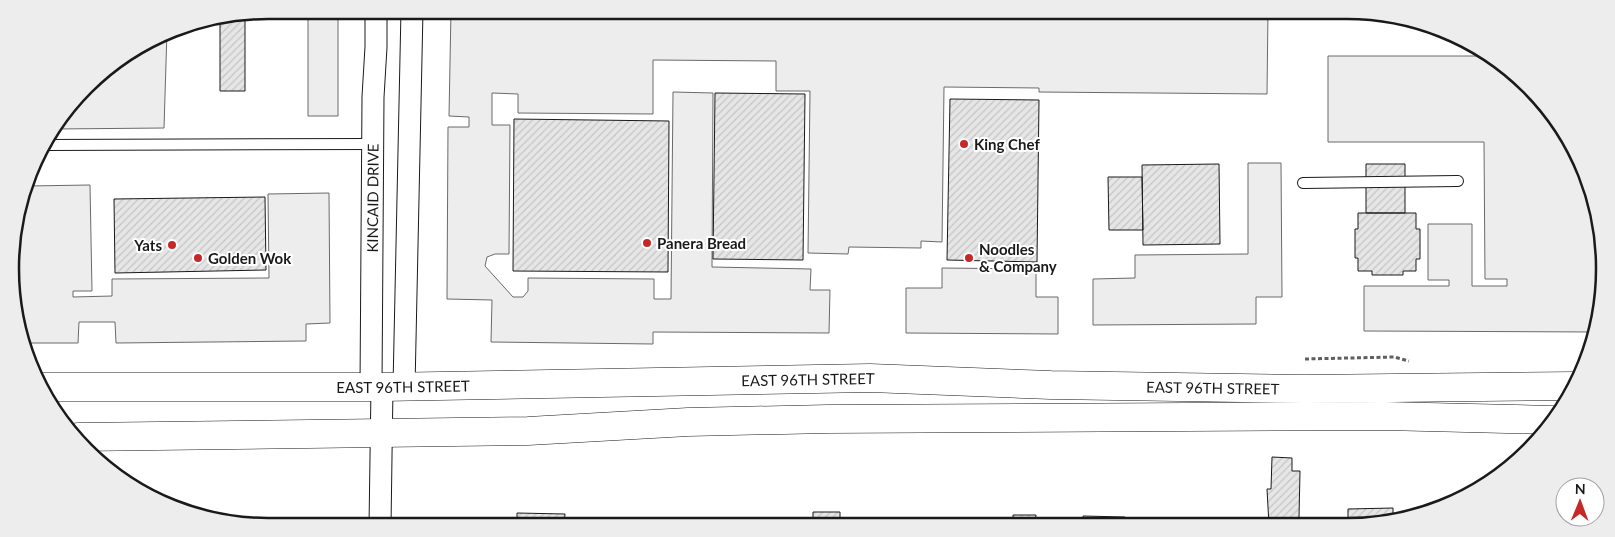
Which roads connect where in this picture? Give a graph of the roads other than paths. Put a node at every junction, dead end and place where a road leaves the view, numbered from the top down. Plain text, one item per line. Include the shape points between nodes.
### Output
1 (376, 19) edge
2 (411, 19) edge
3 (374, 144) junction
4 (52, 145) edge
5 (1458, 182) dead end
6 (1303, 183) dead end
7 (1566, 386) edge
8 (49, 387) edge
9 (384, 400) junction
10 (1546, 420) edge
11 (84, 436) edge
12 (380, 518) edge

1 - 3 street, KINCAID DRIVE
2 - 9 street
3 - 4 lane
3 - 9 street, KINCAID DRIVE
5 - 6 lane
7 - 9 main road, EAST 96TH STREET via 1305,389 870,378
8 - 9 main road, EAST 96TH STREET
9 - 10 main road, EAST 96TH STREET via 528,431 688,422 828,419 1385,416
9 - 11 main road, EAST 96TH STREET
9 - 12 street

